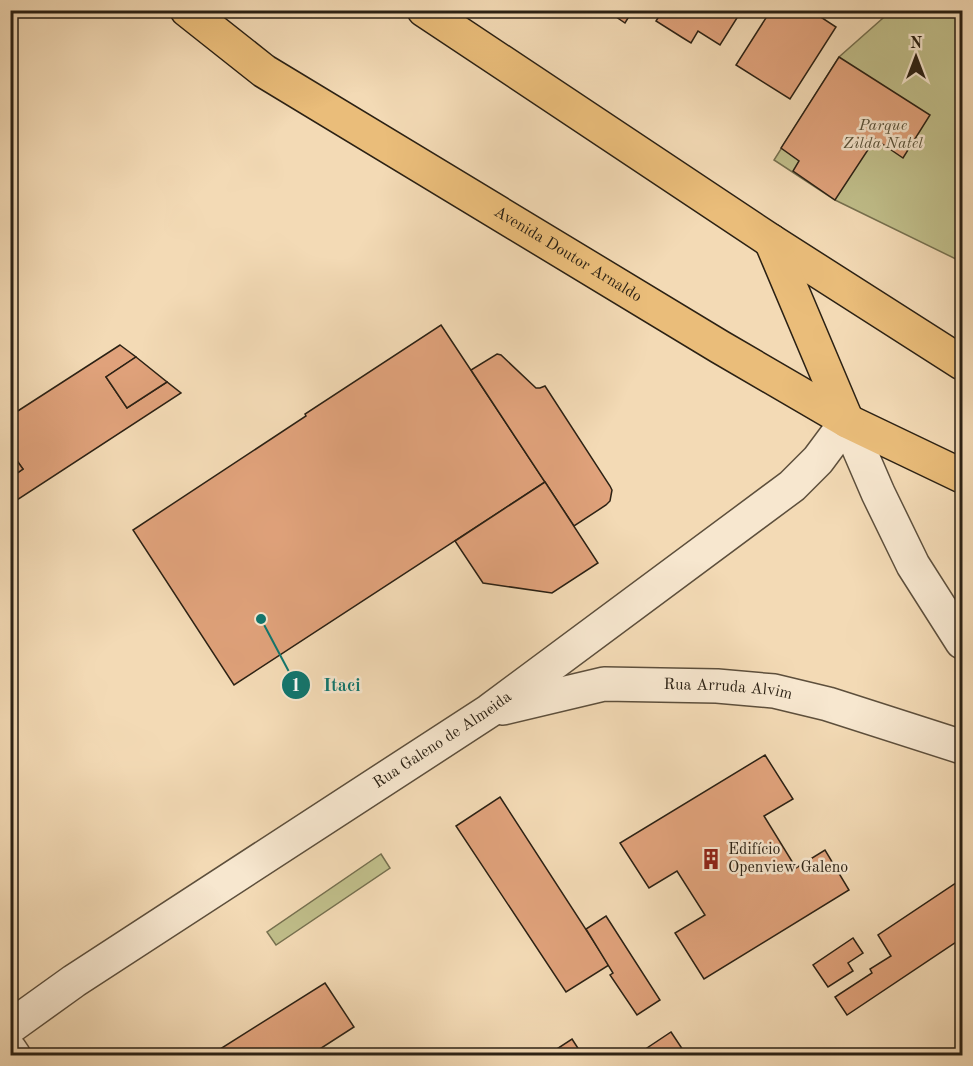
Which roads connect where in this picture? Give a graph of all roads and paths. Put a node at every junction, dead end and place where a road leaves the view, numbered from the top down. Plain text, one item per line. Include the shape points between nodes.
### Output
1 (187, 10) edge
2 (424, 10) edge
3 (771, 242) junction
4 (963, 363) edge
5 (847, 421) junction
6 (963, 476) edge
7 (963, 642) edge
8 (489, 711) junction
9 (963, 747) edge
10 (10, 1027) edge
11 (10, 1050) edge
12 (14, 1056) edge

1 - 5 main road, Avenida Doutor Arnaldo via 264,71
2 - 3 main road
3 - 4 main road
3 - 5 main road
5 - 6 main road, Avenida Doutor Arnaldo
5 - 7 street via 913,566
5 - 8 street, Rua Galeno de Almeida via 818,460 792,486
8 - 9 street, Rua Arruda Alvim via 604,684 717,686 801,697
8 - 10 street, Rua Galeno de Almeida via 74,981
11 - 12 street

